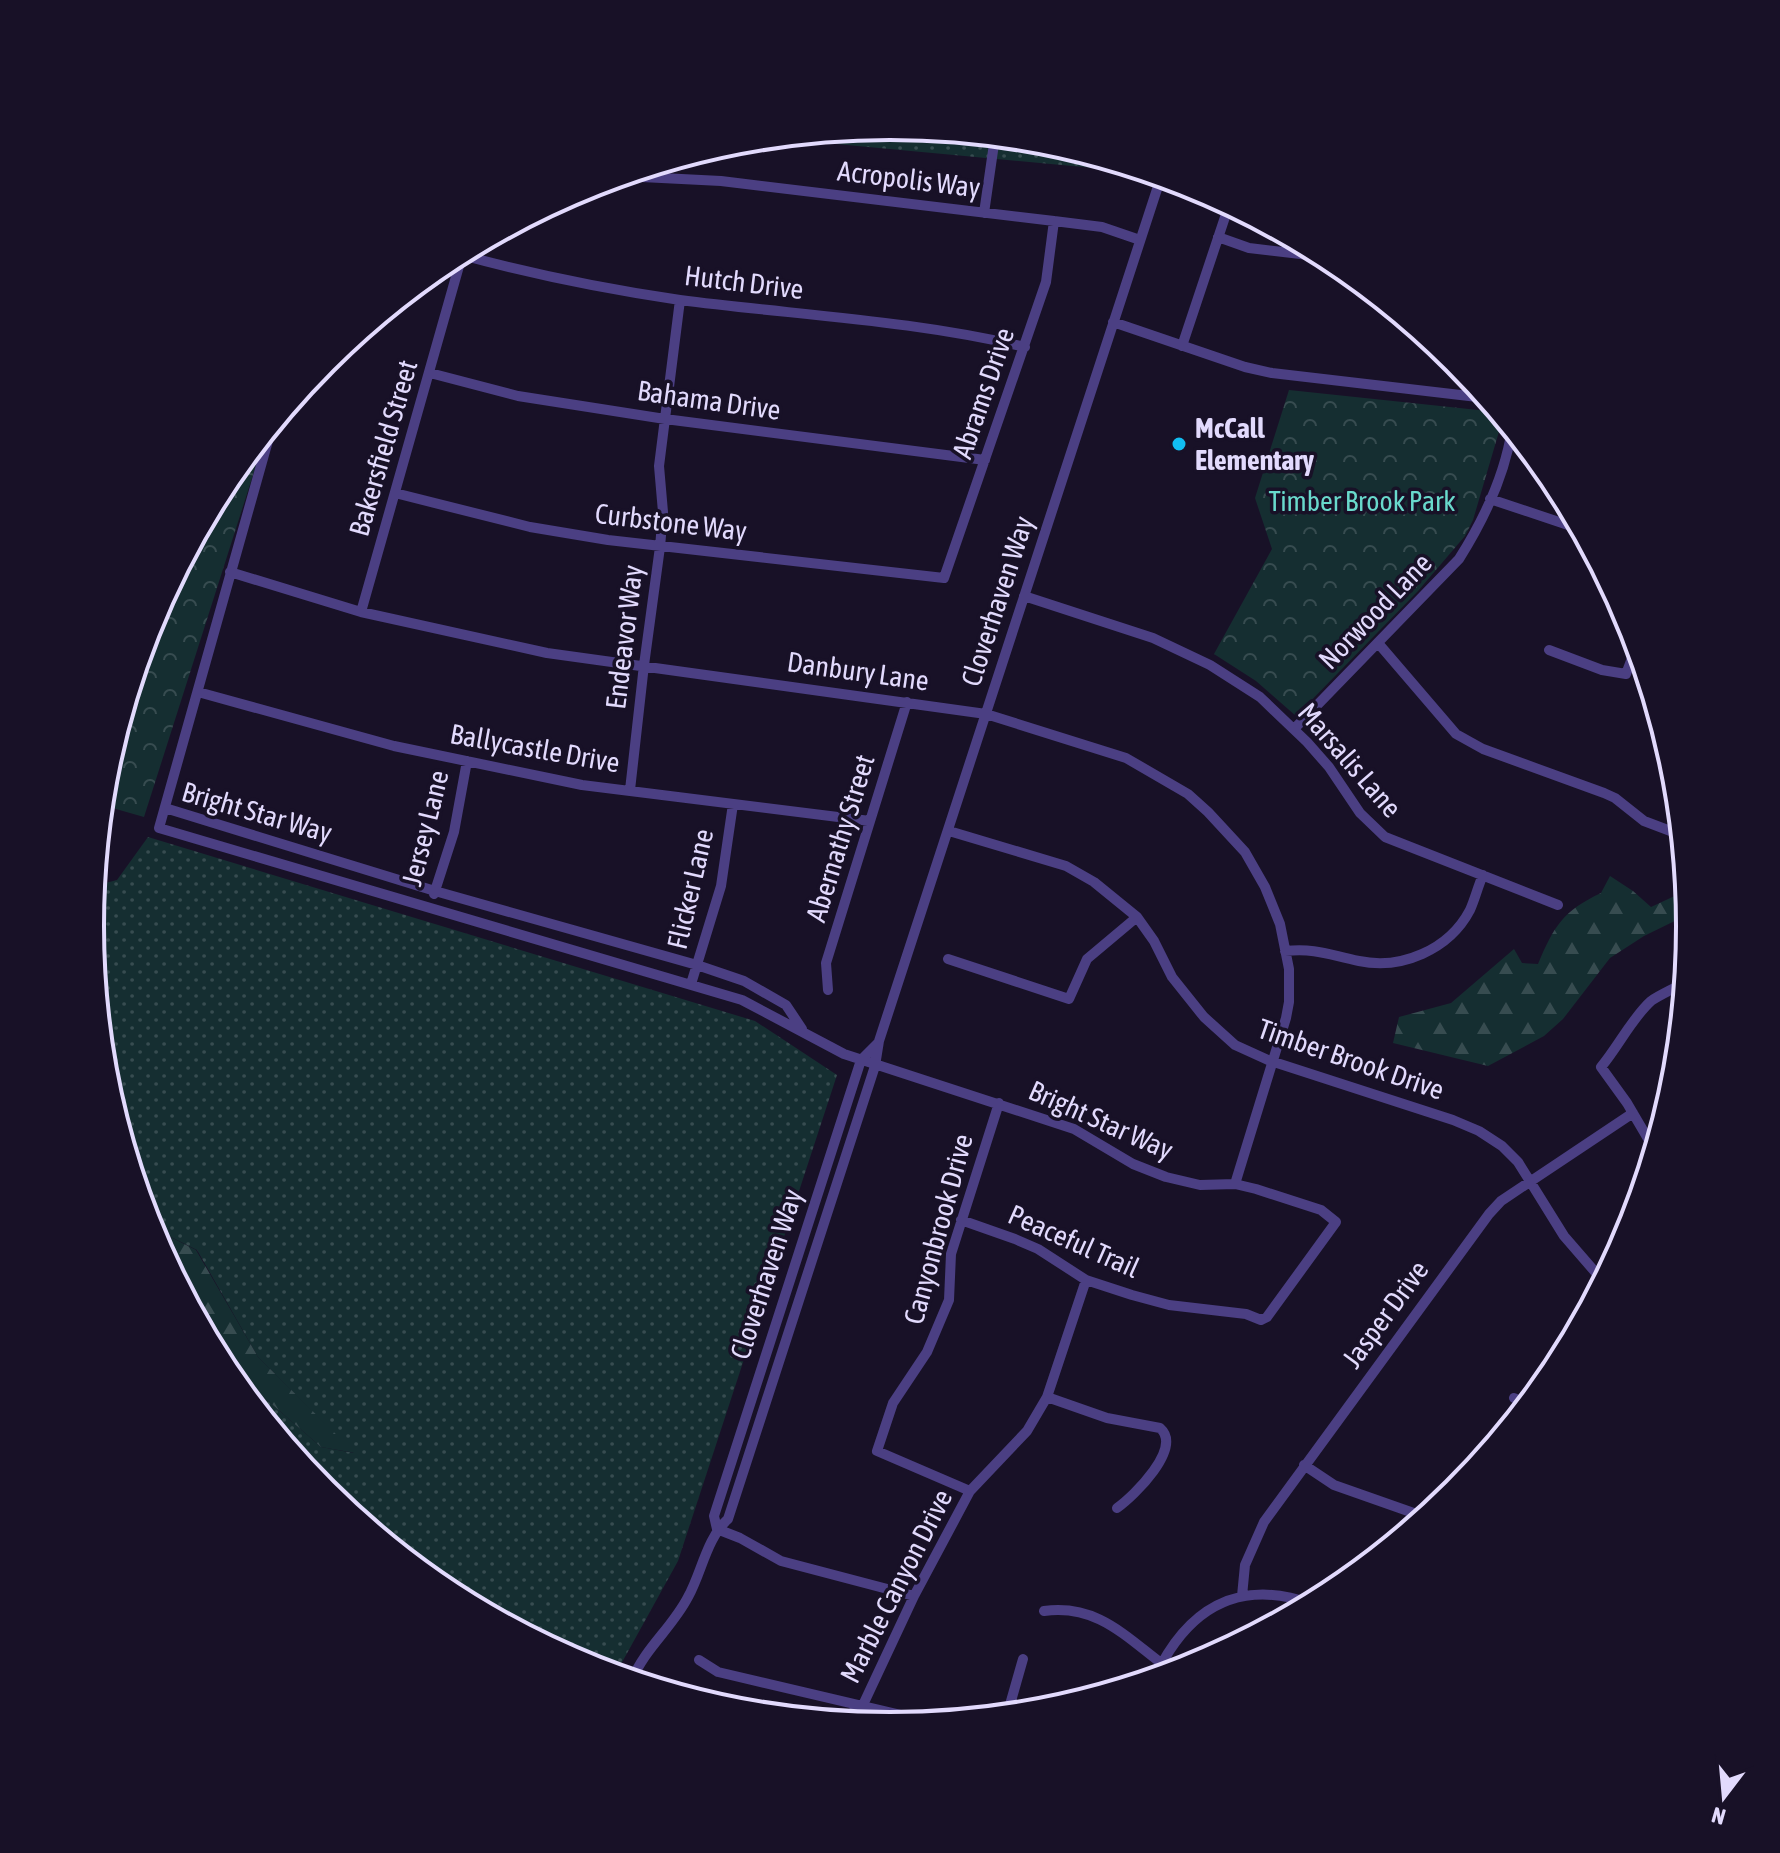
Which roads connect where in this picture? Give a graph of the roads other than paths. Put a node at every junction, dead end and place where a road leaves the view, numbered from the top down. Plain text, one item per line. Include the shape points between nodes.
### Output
1 (994, 147) edge
2 (652, 178) edge
3 (1158, 187) edge
4 (984, 213) junction
5 (1225, 216) edge
6 (1054, 221) junction
7 (1218, 237) junction
8 (1140, 240) junction
9 (1295, 253) edge
10 (477, 258) edge
11 (457, 271) edge
12 (680, 300) junction
13 (1113, 322) junction
14 (1182, 346) junction
15 (1025, 347) junction
16 (430, 373) junction
17 (1470, 396) edge
18 (665, 419) junction
19 (1510, 443) edge
20 (266, 449) edge
21 (985, 460) junction
22 (395, 493) junction
23 (1490, 499) junction
24 (1565, 524) edge
25 (660, 547) junction
26 (230, 572) junction
27 (944, 578) joint
28 (1024, 596) junction
29 (361, 612) junction
30 (1378, 643) junction
31 (1549, 650) dead end
32 (1630, 663) edge
33 (644, 665) junction
34 (198, 692) junction
35 (907, 702) junction
36 (986, 714) junction
37 (1294, 729) junction
38 (467, 761) junction
39 (630, 790) junction
40 (733, 804) junction
41 (165, 808) junction
42 (870, 821) junction
43 (949, 831) junction
44 (1670, 831) edge
45 (1483, 875) junction
46 (435, 891) junction
47 (1558, 905) dead end
48 (430, 907) junction
49 (1137, 917) junction
50 (1285, 951) junction
51 (948, 959) dead end
52 (697, 965) junction
53 (691, 984) junction
54 (1673, 989) edge
55 (828, 990) dead end
56 (803, 1031) junction
57 (879, 1041) junction
58 (861, 1060) junction
59 (1271, 1061) junction
60 (875, 1066) junction
61 (999, 1103) junction
62 (1633, 1113) junction
63 (1647, 1137) edge
64 (1532, 1180) junction
65 (1235, 1184) junction
66 (961, 1220) junction
67 (1596, 1273) edge
68 (1086, 1280) junction
69 (1261, 1320) joint
70 (1047, 1397) junction
71 (1514, 1398) dead end
72 (1518, 1400) edge
73 (1304, 1465) junction
74 (970, 1491) junction
75 (1117, 1508) dead end
76 (1413, 1513) edge
77 (717, 1529) junction
78 (914, 1596) junction
79 (1242, 1596) junction
80 (1297, 1599) edge
81 (1044, 1611) dead end
82 (1023, 1659) dead end
83 (699, 1660) dead end
84 (1161, 1663) joint
85 (637, 1671) edge
86 (1010, 1703) edge
87 (862, 1707) junction
88 (855, 1711) edge
89 (862, 1711) edge
90 (885, 1712) edge

1 - 4 street
2 - 4 street, Acropolis Way
3 - 8 street, Cloverhaven Way
4 - 6 street, Acropolis Way
5 - 7 street
6 - 8 street, Acropolis Way via 1102,227
6 - 15 street, Abrams Drive via 1046,282
7 - 9 street via 1249,248
7 - 14 street
8 - 13 street, Cloverhaven Way
10 - 12 street, Hutch Drive
11 - 16 street, Bakersfield Street
12 - 15 street, Hutch Drive via 933,328
12 - 18 street, Endeavor Way
13 - 14 street
13 - 28 street, Cloverhaven Way
14 - 17 street via 1272,373
15 - 21 street, Abrams Drive
16 - 18 street, Bahama Drive via 518,396
16 - 22 street, Bakersfield Street
18 - 21 street, Bahama Drive
18 - 25 street, Endeavor Way via 659,466
19 - 23 street, Norwood Lane
20 - 26 street
21 - 27 street, Abrams Drive
22 - 25 street, Curbstone Way via 530,527
22 - 29 street, Bakersfield Street
23 - 24 street
23 - 30 street, Norwood Lane via 1459,559
25 - 27 street, Curbstone Way
25 - 33 street, Endeavor Way
26 - 29 street, Danbury Lane
26 - 34 street
28 - 36 street, Cloverhaven Way
28 - 37 street, Marsalis Lane via 1184,652 1260,697
29 - 33 street, Danbury Lane via 547,653
30 - 37 street, Norwood Lane
30 - 44 street via 1446,724 1469,741 1607,794 1644,821
31 - 32 street via 1626,674
33 - 35 street, Danbury Lane
33 - 39 street, Endeavor Way
34 - 38 street, Ballycastle Drive
34 - 41 street
35 - 36 street, Danbury Lane
35 - 42 street, Abernathy Street
36 - 43 street, Cloverhaven Way
36 - 50 street, Danbury Lane via 1126,758 1188,794 1246,854 1280,924
37 - 45 street, Marsalis Lane via 1385,837
38 - 39 street, Ballycastle Drive
38 - 46 street, Jersey Lane via 454,832
39 - 40 street, Ballycastle Drive
40 - 42 street, Ballycastle Drive
40 - 52 street, Flicker Lane via 721,886
41 - 46 street, Bright Star Way
41 - 48 street, Bright Star Way via 159,828
42 - 55 street, Abernathy Street via 826,963
43 - 49 street, Timber Brook Drive via 1066,866
43 - 57 street, Cloverhaven Way
45 - 47 street, Marsalis Lane
45 - 50 street via 1456,930 1408,960 1373,963 1320,950
46 - 48 street, Jersey Lane
46 - 52 street, Bright Star Way
48 - 53 street, Bright Star Way
49 - 51 street via 1087,959 1069,999
49 - 59 street, Timber Brook Drive via 1172,977 1204,1017 1235,1045
50 - 59 street, Danbury Lane via 1289,1002
52 - 53 street, Flicker Lane
52 - 56 street, Bright Star Way via 744,981 786,1005
53 - 56 street, Bright Star Way via 742,1000
54 - 62 street via 1651,1001 1601,1067
56 - 58 street, Bright Star Way
57 - 58 street, Cloverhaven Way
57 - 60 street, Cloverhaven Way
58 - 60 street, Bright Star Way
58 - 77 street, Cloverhaven Way via 714,1516
59 - 64 street, Timber Brook Drive via 1479,1131 1502,1146
59 - 65 street, Danbury Lane
60 - 61 street, Bright Star Way
60 - 77 street, Cloverhaven Way via 728,1519
61 - 65 street, Bright Star Way via 1074,1129 1166,1177 1200,1185
61 - 66 street, Canyonbrook Drive
62 - 63 street
62 - 64 street, Jasper Drive
64 - 67 street, Timber Brook Drive via 1564,1236
64 - 73 street, Jasper Drive via 1489,1214
65 - 69 street, Bright Star Way via 1321,1210 1336,1222
66 - 68 street, Peaceful Trail via 1038,1249
66 - 74 street, Canyonbrook Drive via 951,1254 949,1300 927,1352 893,1403 877,1451
68 - 69 street, Peaceful Trail via 1169,1305
68 - 70 street, Marble Canyon Drive
70 - 74 street, Marble Canyon Drive via 1027,1431
70 - 75 street via 1166,1434 1167,1443 1149,1477
71 - 72 street
73 - 76 street via 1334,1485
73 - 79 street, Jasper Drive via 1249,1551
74 - 78 street, Marble Canyon Drive
77 - 78 street via 781,1561
77 - 85 street, Cloverhaven Way via 689,1597
78 - 87 street, Marble Canyon Drive
79 - 80 street via 1268,1593
79 - 84 street via 1210,1608 1191,1623
81 - 84 street via 1067,1608 1092,1616
82 - 86 street
83 - 87 street via 718,1672
87 - 88 street, Marble Canyon Drive
87 - 89 street, Marble Canyon Drive
87 - 90 street

